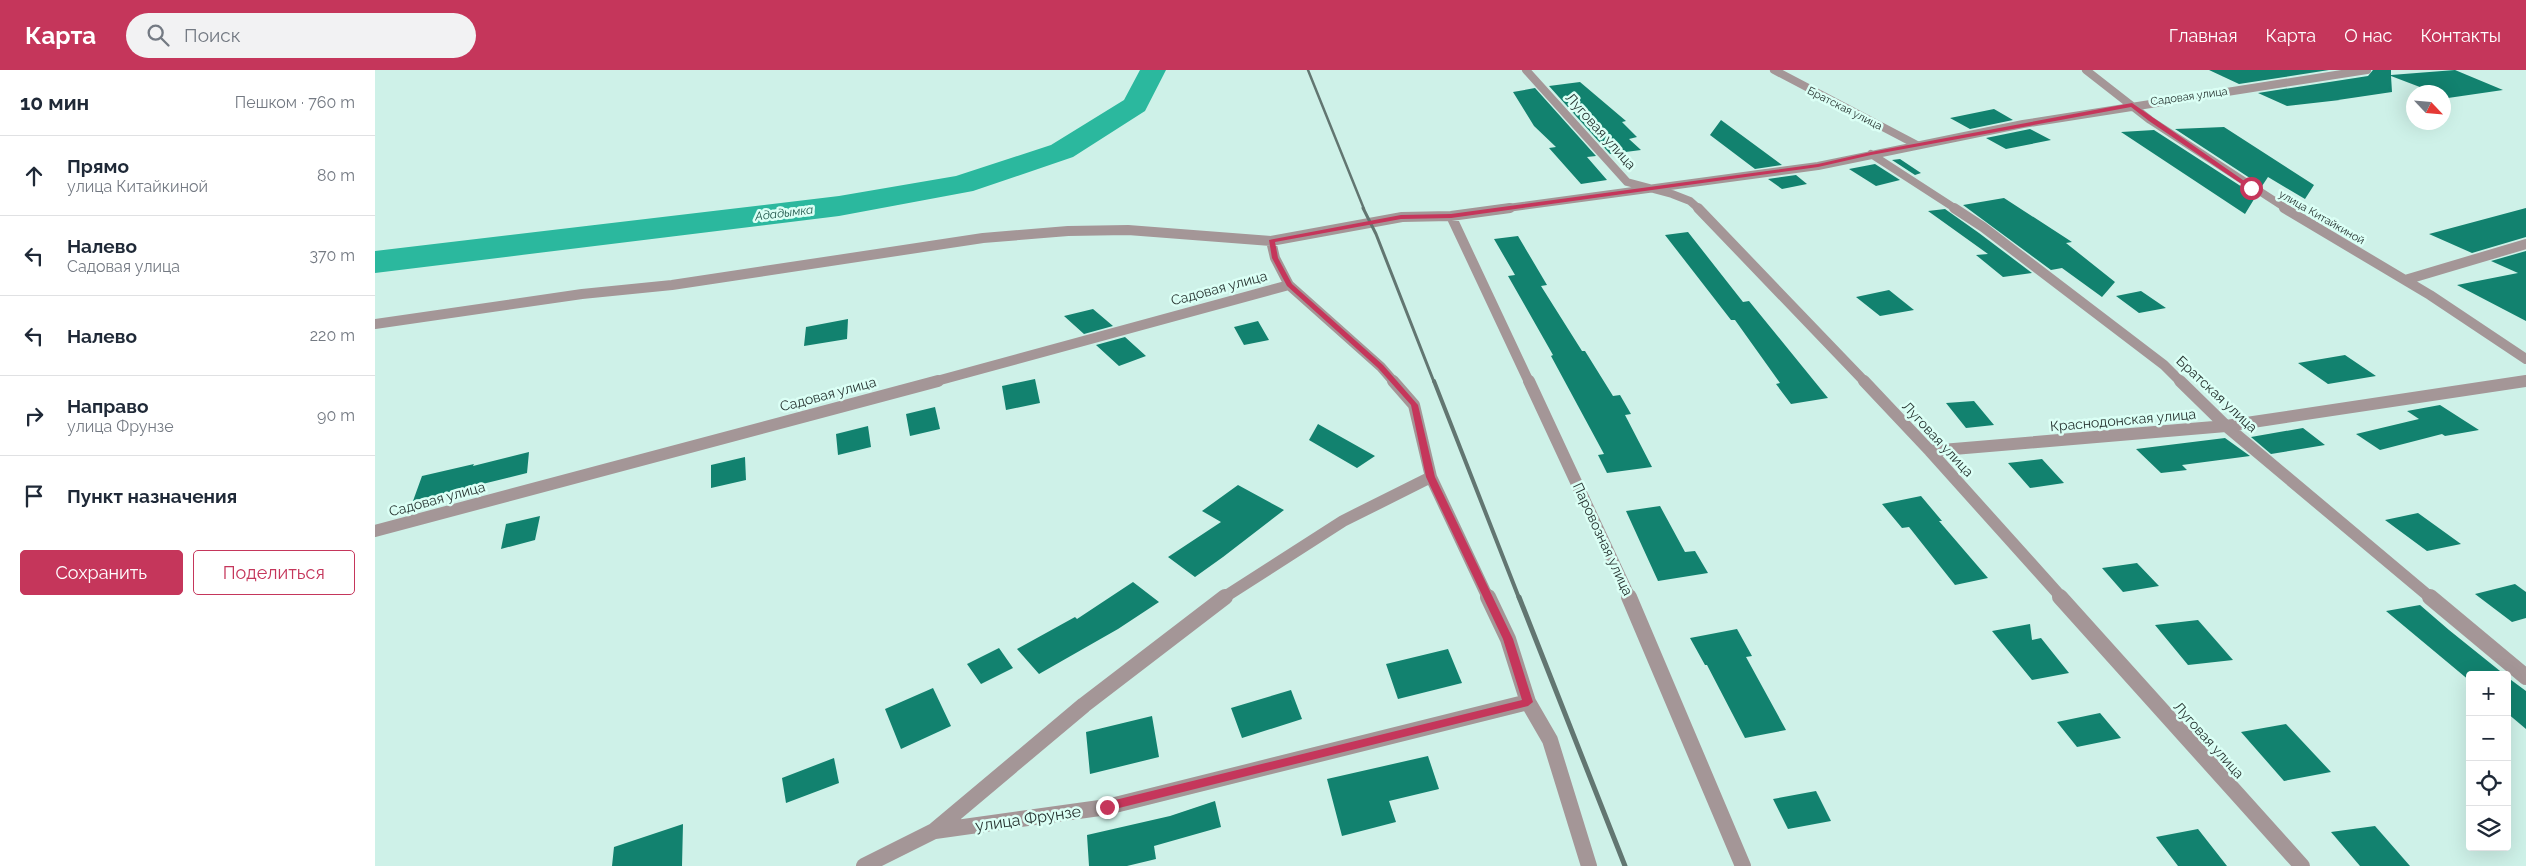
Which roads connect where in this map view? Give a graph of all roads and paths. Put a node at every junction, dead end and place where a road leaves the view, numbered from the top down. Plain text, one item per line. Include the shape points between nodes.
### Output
1 (1526, 70) edge
2 (1774, 70) edge
3 (2086, 70) edge
4 (2367, 70) edge
5 (2132, 105) junction
6 (1917, 145) junction
7 (1871, 154) junction
8 (1646, 188) junction
9 (1451, 216) junction
10 (1271, 241) junction
11 (2526, 244) edge
12 (2405, 280) junction
13 (1289, 285) junction
14 (375, 324) edge
15 (2526, 359) edge
16 (2526, 381) edge
17 (2226, 426) junction
18 (1930, 451) junction
19 (1431, 477) junction
20 (375, 531) edge
21 (2526, 677) edge
22 (1528, 702) junction
23 (934, 831) junction
24 (864, 866) edge
25 (1589, 866) edge
26 (1743, 866) edge
27 (2302, 866) edge

1 - 8 street, Луговая улица via 1627,182
2 - 6 street, Братская улица
3 - 5 street, улица Китайкиной
4 - 5 street, Садовая улица
5 - 6 street, Садовая улица
5 - 12 street, улица Китайкиной via 2251,188
6 - 7 street, Садовая улица
7 - 8 street, Садовая улица via 1818,166
7 - 17 street, Братская улица via 1983,226 2038,268 2164,365
8 - 9 street, Садовая улица
8 - 18 street, Луговая улица via 1690,201
9 - 10 street, Садовая улица via 1401,217
9 - 26 street, Паровозная улица via 1620,575
10 - 13 street via 1275,258
10 - 14 street, Садовая улица via 1128,230 983,238 691,282
11 - 12 street
12 - 15 street, улица Китайкиной
13 - 19 street via 1381,367 1414,405
13 - 20 street, Садовая улица
16 - 17 street, Краснодонская улица
17 - 18 street, Краснодонская улица
17 - 21 street, Братская улица
18 - 27 street, Луговая улица
19 - 22 street via 1508,639
19 - 23 street via 1343,521 1221,599 1084,705
22 - 23 street, улица Фрунзе via 1107,807
22 - 25 street via 1550,740
23 - 24 street

